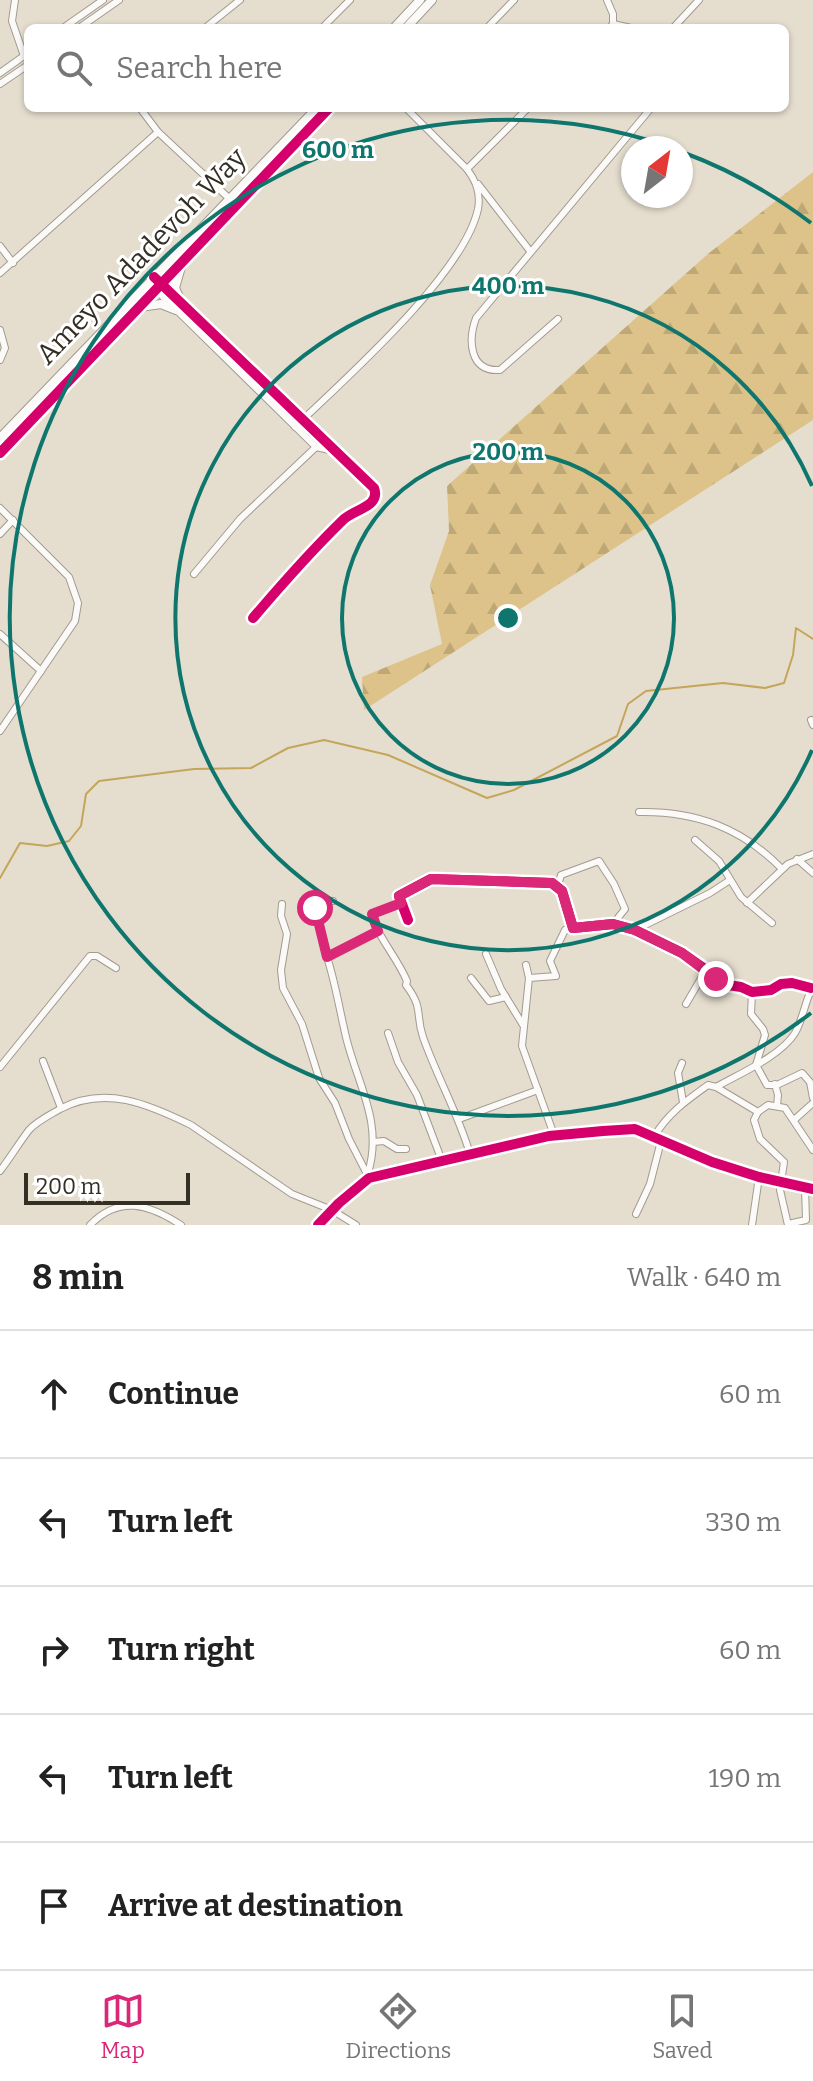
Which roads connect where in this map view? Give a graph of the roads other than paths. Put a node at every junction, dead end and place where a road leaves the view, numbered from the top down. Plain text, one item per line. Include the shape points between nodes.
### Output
1 (15, 0) edge
2 (103, 0) edge
3 (119, 0) edge
4 (240, 0) edge
5 (350, 0) edge
6 (420, 0) edge
7 (432, 0) edge
8 (514, 0) edge
9 (607, 0) edge
10 (699, 0) edge
11 (75, 19) junction
12 (68, 24) edge
13 (78, 24) edge
14 (86, 24) edge
15 (210, 24) edge
16 (326, 24) edge
17 (398, 24) edge
18 (410, 24) edge
19 (491, 24) edge
20 (611, 24) edge
21 (677, 24) edge
22 (24, 50) edge
23 (24, 56) edge
24 (24, 68) edge
25 (0, 73) edge
26 (0, 84) edge
27 (143, 112) edge
28 (313, 112) edge
29 (325, 112) edge
30 (411, 112) edge
31 (524, 112) edge
32 (648, 112) edge
33 (158, 132) junction
34 (467, 169) junction
35 (475, 181) junction
36 (233, 202) junction
37 (0, 246) edge
38 (530, 251) junction
39 (183, 261) junction
40 (13, 263) junction
41 (0, 273) edge
42 (155, 284) junction
43 (139, 307) junction
44 (179, 307) junction
45 (558, 319) dead end
46 (0, 330) edge
47 (0, 360) edge
48 (303, 420) junction
49 (295, 427) junction
50 (0, 438) edge
51 (316, 447) junction
52 (337, 452) junction
53 (0, 453) edge
54 (0, 508) edge
55 (13, 520) junction
56 (0, 534) edge
57 (194, 574) dead end
58 (253, 618) dead end
59 (0, 634) edge
60 (41, 671) junction
61 (0, 731) edge
62 (639, 812) dead end
63 (695, 840) dead end
64 (813, 854) edge
65 (797, 859) junction
66 (782, 869) junction
67 (813, 873) edge
68 (730, 880) junction
69 (558, 885) junction
70 (333, 901) dead end
71 (401, 903) junction
72 (747, 903) junction
73 (282, 904) dead end
74 (408, 920) dead end
75 (772, 923) dead end
76 (613, 924) junction
77 (573, 928) junction
78 (635, 930) junction
79 (378, 931) junction
80 (486, 954) dead end
81 (327, 957) junction
82 (526, 965) dead end
83 (116, 968) dead end
84 (706, 970) junction
85 (471, 978) dead end
86 (529, 978) junction
87 (812, 987) edge
88 (752, 992) junction
89 (506, 997) junction
90 (810, 1001) edge
91 (686, 1004) dead end
92 (523, 1025) junction
93 (388, 1033) dead end
94 (43, 1061) dead end
95 (682, 1063) dead end
96 (756, 1065) junction
97 (0, 1067) edge
98 (775, 1084) junction
99 (716, 1087) junction
100 (538, 1090) junction
101 (813, 1100) edge
102 (683, 1102) junction
103 (777, 1106) junction
104 (61, 1108) junction
105 (758, 1112) junction
106 (459, 1119) junction
107 (794, 1120) junction
108 (554, 1135) junction
109 (809, 1136) edge
110 (658, 1139) junction
111 (373, 1142) junction
112 (406, 1149) dead end
113 (813, 1150) edge
114 (470, 1154) junction
115 (442, 1161) junction
116 (0, 1171) edge
117 (368, 1176) junction
118 (759, 1177) junction
119 (781, 1182) junction
120 (809, 1188) edge
121 (332, 1210) junction
122 (636, 1214) dead end
123 (788, 1224) edge
124 (90, 1225) edge
125 (181, 1225) edge
126 (318, 1225) edge
127 (356, 1225) edge
128 (752, 1225) edge

1 - 22 street via 12,21
2 - 11 street
3 - 14 street
4 - 15 street
5 - 16 street
6 - 17 street
7 - 18 street
8 - 19 street
9 - 20 street
10 - 21 street
11 - 12 street
11 - 13 street
23 - 25 street
24 - 26 street
27 - 33 street
28 - 36 street, Ameyo Adadevoh Way
29 - 36 street, Ameyo Adadevoh Way
30 - 34 street
31 - 34 street
32 - 38 street
33 - 36 street
33 - 40 street
34 - 35 street
35 - 38 street
35 - 48 street via 479,207 443,273 398,327
36 - 39 street, Ameyo Adadevoh Way
36 - 42 street, Ameyo Adadevoh Way
37 - 40 street
38 - 45 street via 476,318 470,347 488,369 500,370
39 - 42 street, Ameyo Adadevoh Way
39 - 44 street via 175,288
40 - 41 street
42 - 43 street, Ameyo Adadevoh Way
42 - 44 street
42 - 50 street, Ameyo Adadevoh Way
43 - 44 street
43 - 53 street, Ameyo Adadevoh Way
44 - 48 street
44 - 49 street
46 - 47 street via 5,348
48 - 49 street
48 - 52 street
49 - 51 street
51 - 52 street
51 - 57 street via 240,519
52 - 58 street via 374,488 376,498 348,515 316,546
54 - 55 street
55 - 56 street
55 - 60 street via 69,577 78,603 75,621
59 - 60 street
60 - 61 street
62 - 66 street via 702,818 762,850
63 - 68 street via 719,861
64 - 65 street
65 - 66 street
65 - 67 street
66 - 72 street
68 - 72 street
68 - 78 street
69 - 71 street via 431,879 399,896
69 - 76 street via 561,875 599,861 625,909
69 - 77 street
70 - 81 street via 315,905
71 - 74 street
71 - 79 street via 372,914
72 - 75 street
73 - 117 street via 287,934 283,988 302,1024 319,1078
76 - 77 street
76 - 78 street
77 - 86 street via 565,930 550,961 556,976
78 - 84 street
79 - 81 street
79 - 106 street via 419,1008 423,1037
80 - 89 street
81 - 111 street via 369,1103
82 - 86 street
83 - 97 street via 90,956
84 - 88 street via 728,985
84 - 91 street
85 - 89 street via 489,1001
86 - 92 street
87 - 88 street via 792,983
87 - 90 street
88 - 96 street via 751,1014 765,1035
89 - 92 street
90 - 96 street via 795,1034
92 - 100 street via 522,1046
93 - 115 street
94 - 104 street
95 - 102 street via 678,1073
96 - 98 street via 767,1085
96 - 99 street
98 - 101 street via 802,1073 810,1082
98 - 103 street
99 - 102 street via 708,1085
99 - 105 street
100 - 106 street
100 - 108 street
101 - 107 street
102 - 110 street
103 - 105 street
103 - 107 street
104 - 116 street via 31,1128
104 - 121 street via 106,1096 173,1116 292,1194
105 - 119 street via 754,1120 760,1139 784,1162
106 - 114 street
107 - 109 street
108 - 110 street via 635,1129
108 - 114 street
109 - 113 street
110 - 118 street
110 - 122 street via 650,1184
111 - 112 street
111 - 117 street
114 - 115 street
115 - 117 street
117 - 121 street
118 - 119 street
118 - 128 street
119 - 120 street
119 - 123 street
120 - 123 street via 806,1220
121 - 126 street
121 - 127 street
124 - 125 street via 102,1213 123,1206 142,1206

